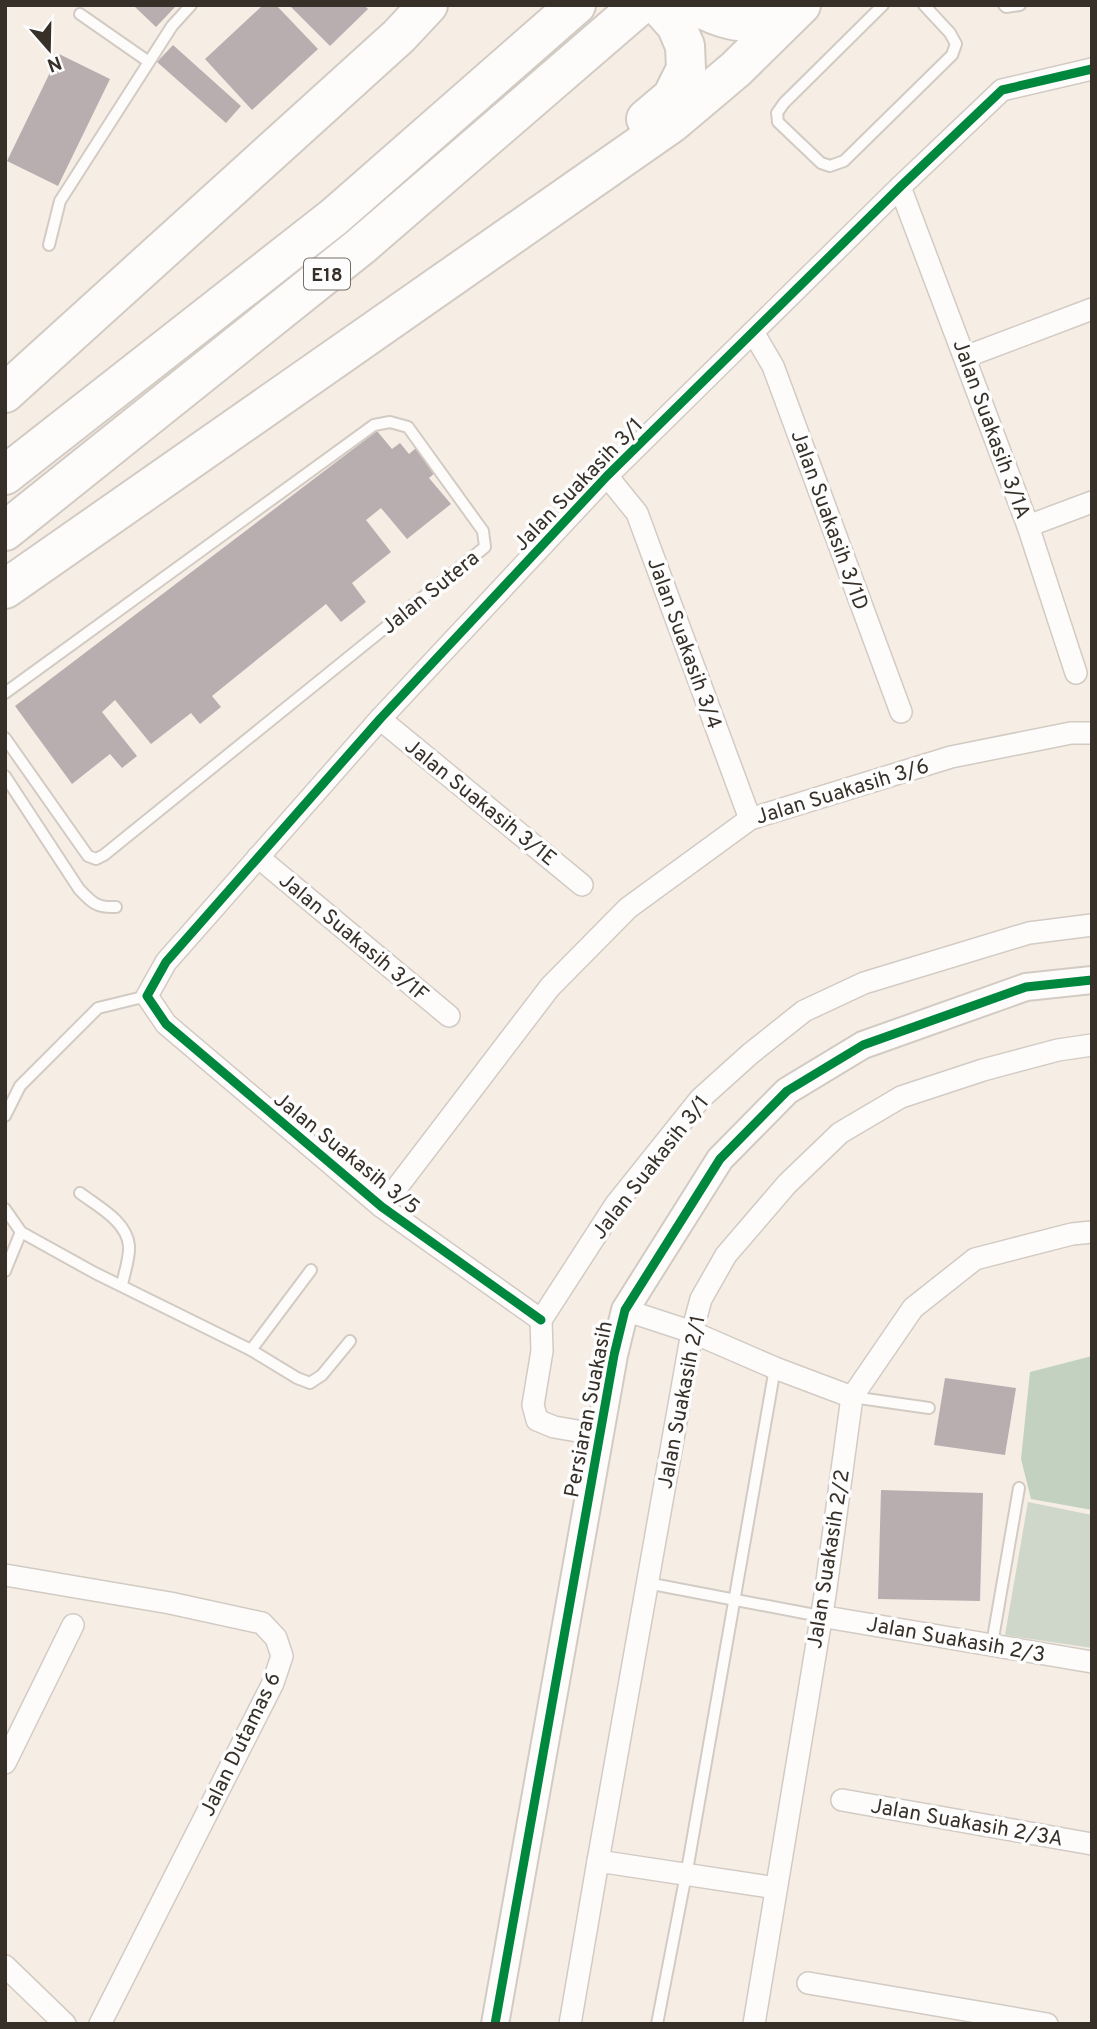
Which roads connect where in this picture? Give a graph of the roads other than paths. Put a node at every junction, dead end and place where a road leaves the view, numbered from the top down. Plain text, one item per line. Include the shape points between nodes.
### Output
1 (191, 5) edge
2 (428, 5) edge
3 (443, 5) edge
4 (576, 5) edge
5 (640, 5) edge
6 (781, 5) edge
7 (801, 5) edge
8 (883, 5) edge
9 (924, 5) edge
10 (1004, 5) edge
11 (1020, 5) edge
12 (683, 11) edge
13 (79, 14) dead end
14 (399, 36) junction
15 (149, 62) junction
16 (1092, 69) edge
17 (900, 187) junction
18 (520, 228) junction
19 (49, 245) dead end
20 (1092, 309) edge
21 (753, 332) junction
22 (965, 357) junction
23 (5, 393) edge
24 (5, 475) edge
25 (607, 476) junction
26 (1092, 502) edge
27 (1028, 526) junction
28 (5, 531) edge
29 (5, 589) edge
30 (1076, 673) dead end
31 (5, 693) edge
32 (901, 712) dead end
33 (380, 719) junction
34 (1092, 733) edge
35 (5, 737) edge
36 (5, 776) edge
37 (750, 819) junction
38 (258, 857) junction
39 (582, 885) dead end
40 (116, 907) dead end
41 (1092, 925) edge
42 (1092, 980) edge
43 (147, 996) junction
44 (449, 1016) dead end
45 (1092, 1045) edge
46 (5, 1116) edge
47 (80, 1193) dead end
48 (382, 1207) junction
49 (5, 1209) edge
50 (21, 1232) junction
51 (1092, 1232) edge
52 (311, 1269) dead end
53 (5, 1271) edge
54 (122, 1285) junction
55 (625, 1310) junction
56 (541, 1320) junction
57 (692, 1332) junction
58 (350, 1341) dead end
59 (251, 1350) junction
60 (775, 1368) junction
61 (852, 1397) junction
62 (929, 1408) dead end
63 (601, 1435) junction
64 (1018, 1488) dead end
65 (5, 1575) edge
66 (647, 1583) junction
67 (734, 1599) junction
68 (820, 1616) junction
69 (73, 1625) dead end
70 (992, 1644) junction
71 (1092, 1662) edge
72 (5, 1763) edge
73 (842, 1800) dead end
74 (1092, 1844) edge
75 (598, 1861) junction
76 (685, 1874) junction
77 (776, 1888) junction
78 (5, 1966) edge
79 (808, 1983) dead end
80 (65, 2024) edge
81 (100, 2024) edge
82 (495, 2024) edge
83 (570, 2024) edge
84 (657, 2024) edge
85 (754, 2024) edge
86 (1048, 2024) edge

1 - 15 lane
2 - 14 highway
3 - 14 highway
4 - 24 highway, E18 via 334,217
5 - 28 highway, E18 via 362,246
6 - 12 highway via 749,22
7 - 18 highway via 672,123
8 - 9 lane via 777,113 778,122 821,163 831,166 844,161 952,55 956,44 950,33
10 - 11 lane
12 - 18 highway via 686,69 672,96
13 - 15 lane
14 - 23 highway
15 - 19 lane via 60,201
16 - 17 street, Jalan Suakasih 3/1 via 1002,90
17 - 21 street, Jalan Suakasih 3/1
17 - 22 street, Jalan Suakasih 3/1A
18 - 29 highway
20 - 22 street
21 - 25 street, Jalan Suakasih 3/1
21 - 32 street, Jalan Suakasih 3/1D via 773,366
22 - 27 street, Jalan Suakasih 3/1A
25 - 33 street, Jalan Suakasih 3/1
25 - 37 street, Jalan Suakasih 3/4 via 637,513
26 - 27 street
27 - 30 street, Jalan Suakasih 3/1A
31 - 35 lane, Jalan Sutera via 374,425 390,422 408,427 483,531 485,548 96,859 88,856
33 - 38 street, Jalan Suakasih 3/1
33 - 39 street, Jalan Suakasih 3/1E
34 - 37 street, Jalan Suakasih 3/6 via 1071,733 951,757
36 - 40 lane via 79,889 101,908
37 - 48 street, Jalan Suakasih 3/6 via 628,908 550,987
38 - 43 street, Jalan Suakasih 3/1 via 166,962
38 - 44 street, Jalan Suakasih 3/1F
41 - 56 street, Jalan Suakasih 3/1 via 1029,933 930,962 864,983 804,1011 700,1098 616,1204
42 - 55 street, Persiaran Suakasih via 1026,986 863,1045 787,1091 720,1159
43 - 46 lane via 98,1008 20,1086
43 - 48 street, Jalan Suakasih 3/5 via 166,1024
45 - 57 street, Jalan Suakasih 2/1 via 995,1067 901,1097 840,1133 787,1184 726,1255 701,1299
47 - 54 lane via 126,1232 130,1247
48 - 56 street, Jalan Suakasih 3/5
49 - 50 lane
50 - 53 lane
50 - 54 lane
51 - 61 street, Jalan Suakasih 2/2 via 975,1259 913,1307
52 - 59 lane
54 - 59 lane
55 - 57 street
55 - 63 street, Persiaran Suakasih
56 - 63 street via 542,1351 533,1405 537,1420
57 - 60 street
57 - 66 street, Jalan Suakasih 2/1
58 - 59 lane via 322,1375 310,1382
60 - 61 street
60 - 67 lane
61 - 62 lane
61 - 68 street, Jalan Suakasih 2/2
63 - 82 street, Persiaran Suakasih
64 - 70 lane
65 - 81 street, Jalan Dutamas 6 via 262,1623 276,1637 282,1656 273,1683
66 - 67 lane
66 - 75 street, Jalan Suakasih 2/1
67 - 68 lane
67 - 76 lane
68 - 70 street, Jalan Suakasih 2/3
68 - 77 street, Jalan Suakasih 2/2
69 - 72 street
70 - 71 street, Jalan Suakasih 2/3
73 - 74 street, Jalan Suakasih 2/3A
75 - 76 street
75 - 83 street, Jalan Suakasih 2/1
76 - 77 street
76 - 84 lane
77 - 85 street, Jalan Suakasih 2/2
78 - 80 street
79 - 86 street

